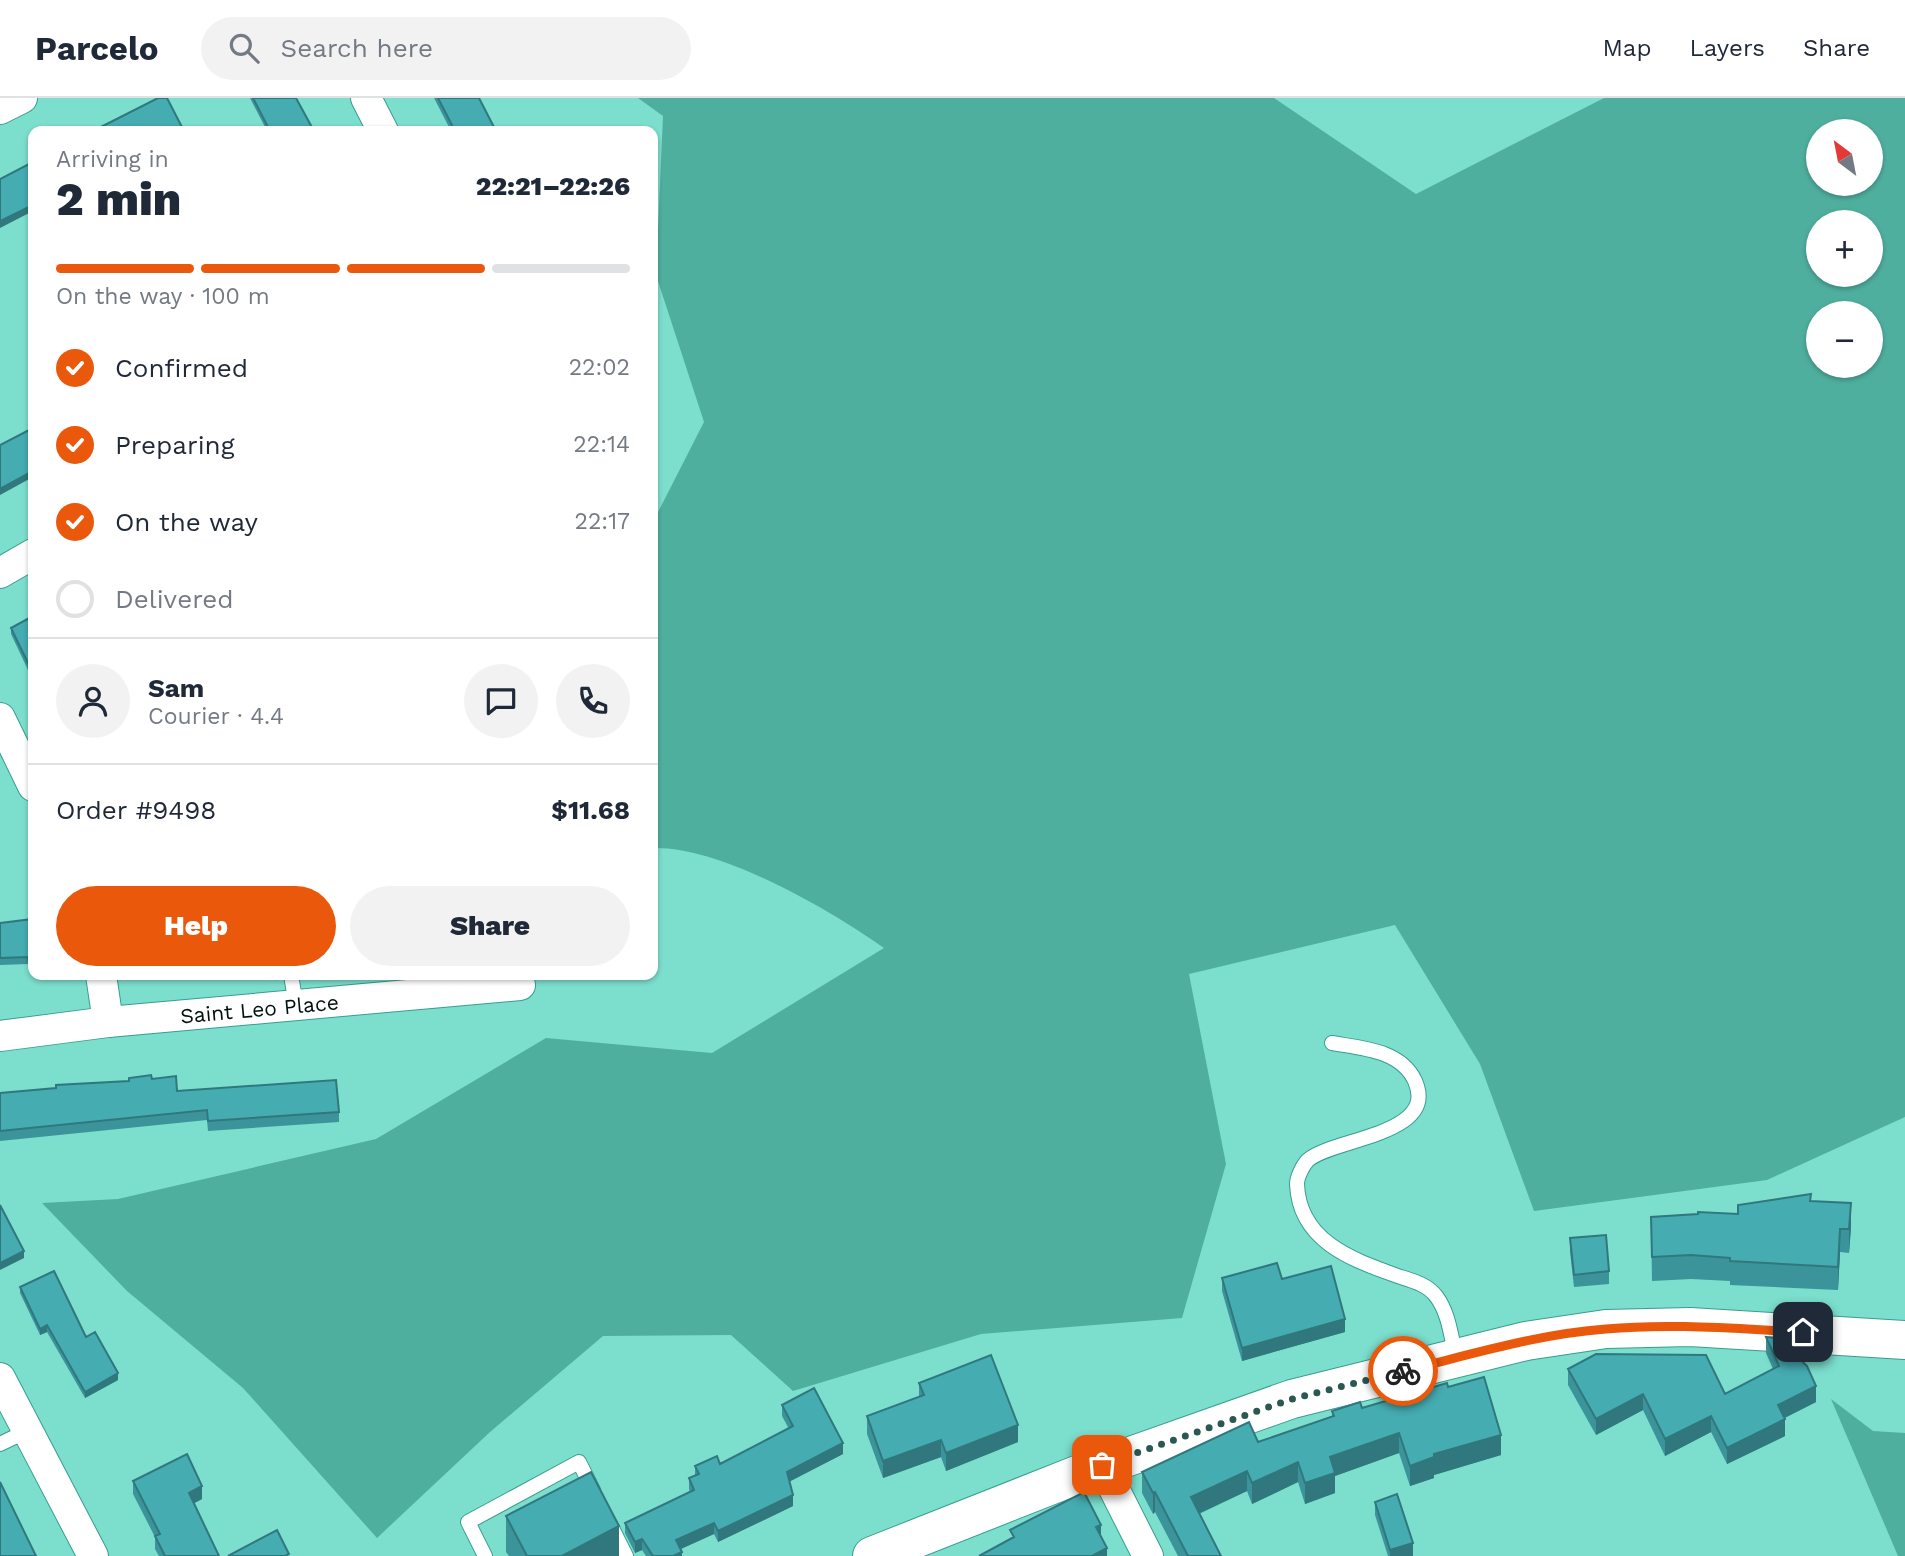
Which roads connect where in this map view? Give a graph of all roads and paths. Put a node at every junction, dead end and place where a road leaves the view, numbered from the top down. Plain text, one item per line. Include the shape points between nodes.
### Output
1 (22, 98) edge
2 (366, 98) edge
3 (0, 109) edge
4 (380, 126) edge
5 (28, 557) edge
6 (0, 573) edge
7 (0, 718) edge
8 (28, 776) edge
9 (102, 980) edge
10 (292, 980) edge
11 (520, 985) dead end
12 (296, 1005) junction
13 (108, 1022) junction
14 (0, 1036) edge
15 (1332, 1043) dead end
16 (1905, 1340) edge
17 (1456, 1358) junction
18 (0, 1378) edge
19 (27, 1431) junction
20 (0, 1444) edge
21 (1102, 1465) junction
22 (93, 1556) edge
23 (485, 1556) edge
24 (626, 1556) edge
25 (872, 1556) edge
26 (1148, 1556) edge

1 - 3 street
2 - 4 street
5 - 6 street
7 - 8 street
9 - 13 street
10 - 12 lane
11 - 12 street, Saint Leo Place via 401,990
12 - 13 street, Saint Leo Place
13 - 14 street, Saint Leo Place
15 - 17 lane via 1375,1050 1401,1062 1415,1081 1418,1098 1412,1114 1392,1129 1307,1161 1297,1181 1301,1208 1309,1223 1348,1258 1422,1284 1436,1295
16 - 17 main road via 1690,1327 1606,1329 1526,1340
17 - 21 main road via 1292,1399
18 - 19 street
19 - 20 lane
19 - 22 street
21 - 25 main road
21 - 26 street
23 - 24 lane via 468,1522 579,1462

